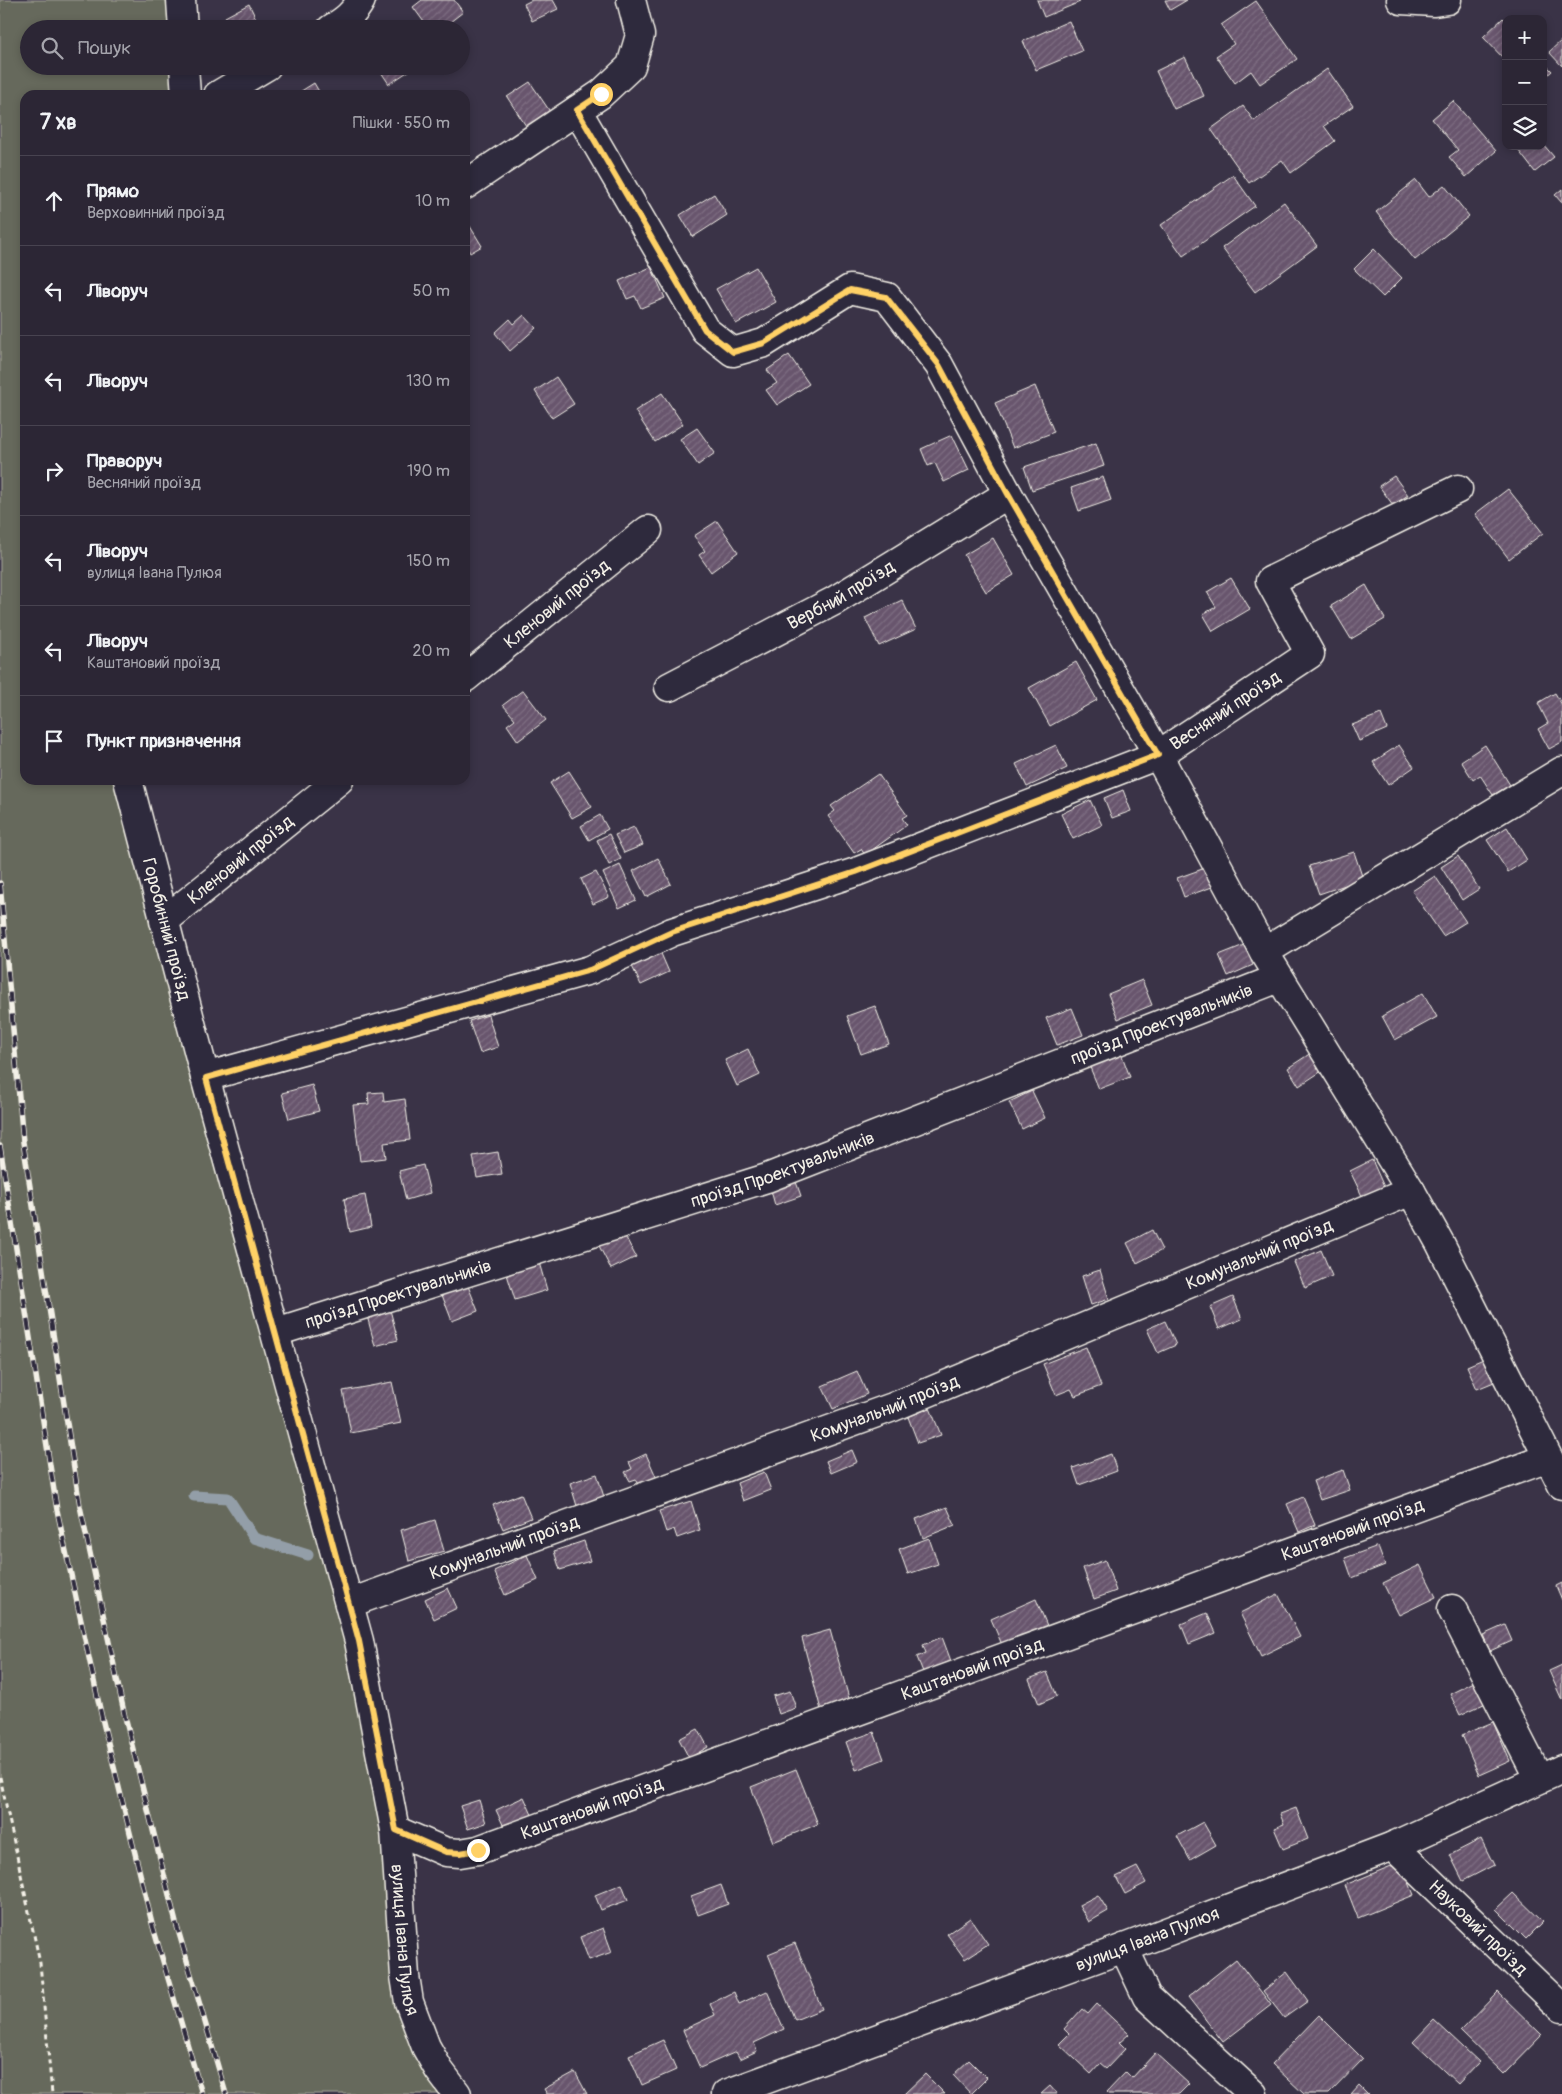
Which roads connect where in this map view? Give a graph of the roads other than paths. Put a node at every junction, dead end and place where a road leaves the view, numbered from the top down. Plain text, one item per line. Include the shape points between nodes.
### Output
1 (181, 0) edge
2 (361, 0) edge
3 (631, 0) edge
4 (1401, 0) edge
5 (1447, 0) edge
6 (182, 20) edge
7 (346, 20) edge
8 (185, 75) edge
9 (252, 75) edge
10 (186, 90) edge
11 (226, 90) edge
12 (577, 110) junction
13 (470, 181) edge
14 (1458, 489) dead end
15 (1008, 494) junction
16 (648, 530) dead end
17 (470, 674) edge
18 (669, 687) dead end
19 (1158, 755) junction
20 (1562, 771) edge
21 (129, 785) edge
22 (332, 785) edge
23 (164, 921) junction
24 (1264, 952) junction
25 (1279, 978) junction
26 (206, 1078) junction
27 (1411, 1191) junction
28 (276, 1332) junction
29 (1548, 1458) junction
30 (1562, 1485) edge
31 (350, 1603) junction
32 (1452, 1609) dead end
33 (1550, 1774) edge
34 (396, 1830) junction
35 (1393, 1846) junction
36 (1124, 1948) junction
37 (1562, 2008) edge
38 (779, 2084) edge
39 (457, 2094) edge
40 (726, 2094) edge
41 (1253, 2094) edge

1 - 6 street
2 - 7 street
3 - 12 street via 640,35 631,66 601,94
4 - 5 street
8 - 10 street
9 - 11 street
12 - 13 street
12 - 15 street via 705,330 733,352 764,343 850,290 886,297 939,365
14 - 19 street, Весняний проїзд via 1270,581 1310,654
15 - 18 street, Вербний проїзд via 834,601
15 - 19 street
16 - 17 street, Кленовий проїзд
19 - 24 street
19 - 26 street, Весняний проїзд via 856,872 672,932 590,970
20 - 24 street
21 - 23 street, Горобинний проїзд
22 - 23 street, Кленовий проїзд
23 - 26 street, Горобинний проїзд
24 - 25 street
25 - 27 street
25 - 28 street, проїзд Проектувальників via 767,1178
26 - 28 street, вулиця Івана Пулюя
27 - 29 street
27 - 31 street, Комунальний проїзд via 894,1407
28 - 31 street, вулиця Івана Пулюя
29 - 30 street
29 - 34 street, Каштановий проїзд via 478,1850 446,1852
31 - 34 street, вулиця Івана Пулюя
32 - 33 street
33 - 35 street, вулиця Івана Пулюя
34 - 39 street, вулиця Івана Пулюя via 409,2002 426,2047
35 - 36 street, вулиця Івана Пулюя
35 - 37 street, Науковий проїзд
36 - 38 street, вулиця Івана Пулюя
36 - 41 street via 1147,1997
38 - 40 street, вулиця Івана Пулюя

